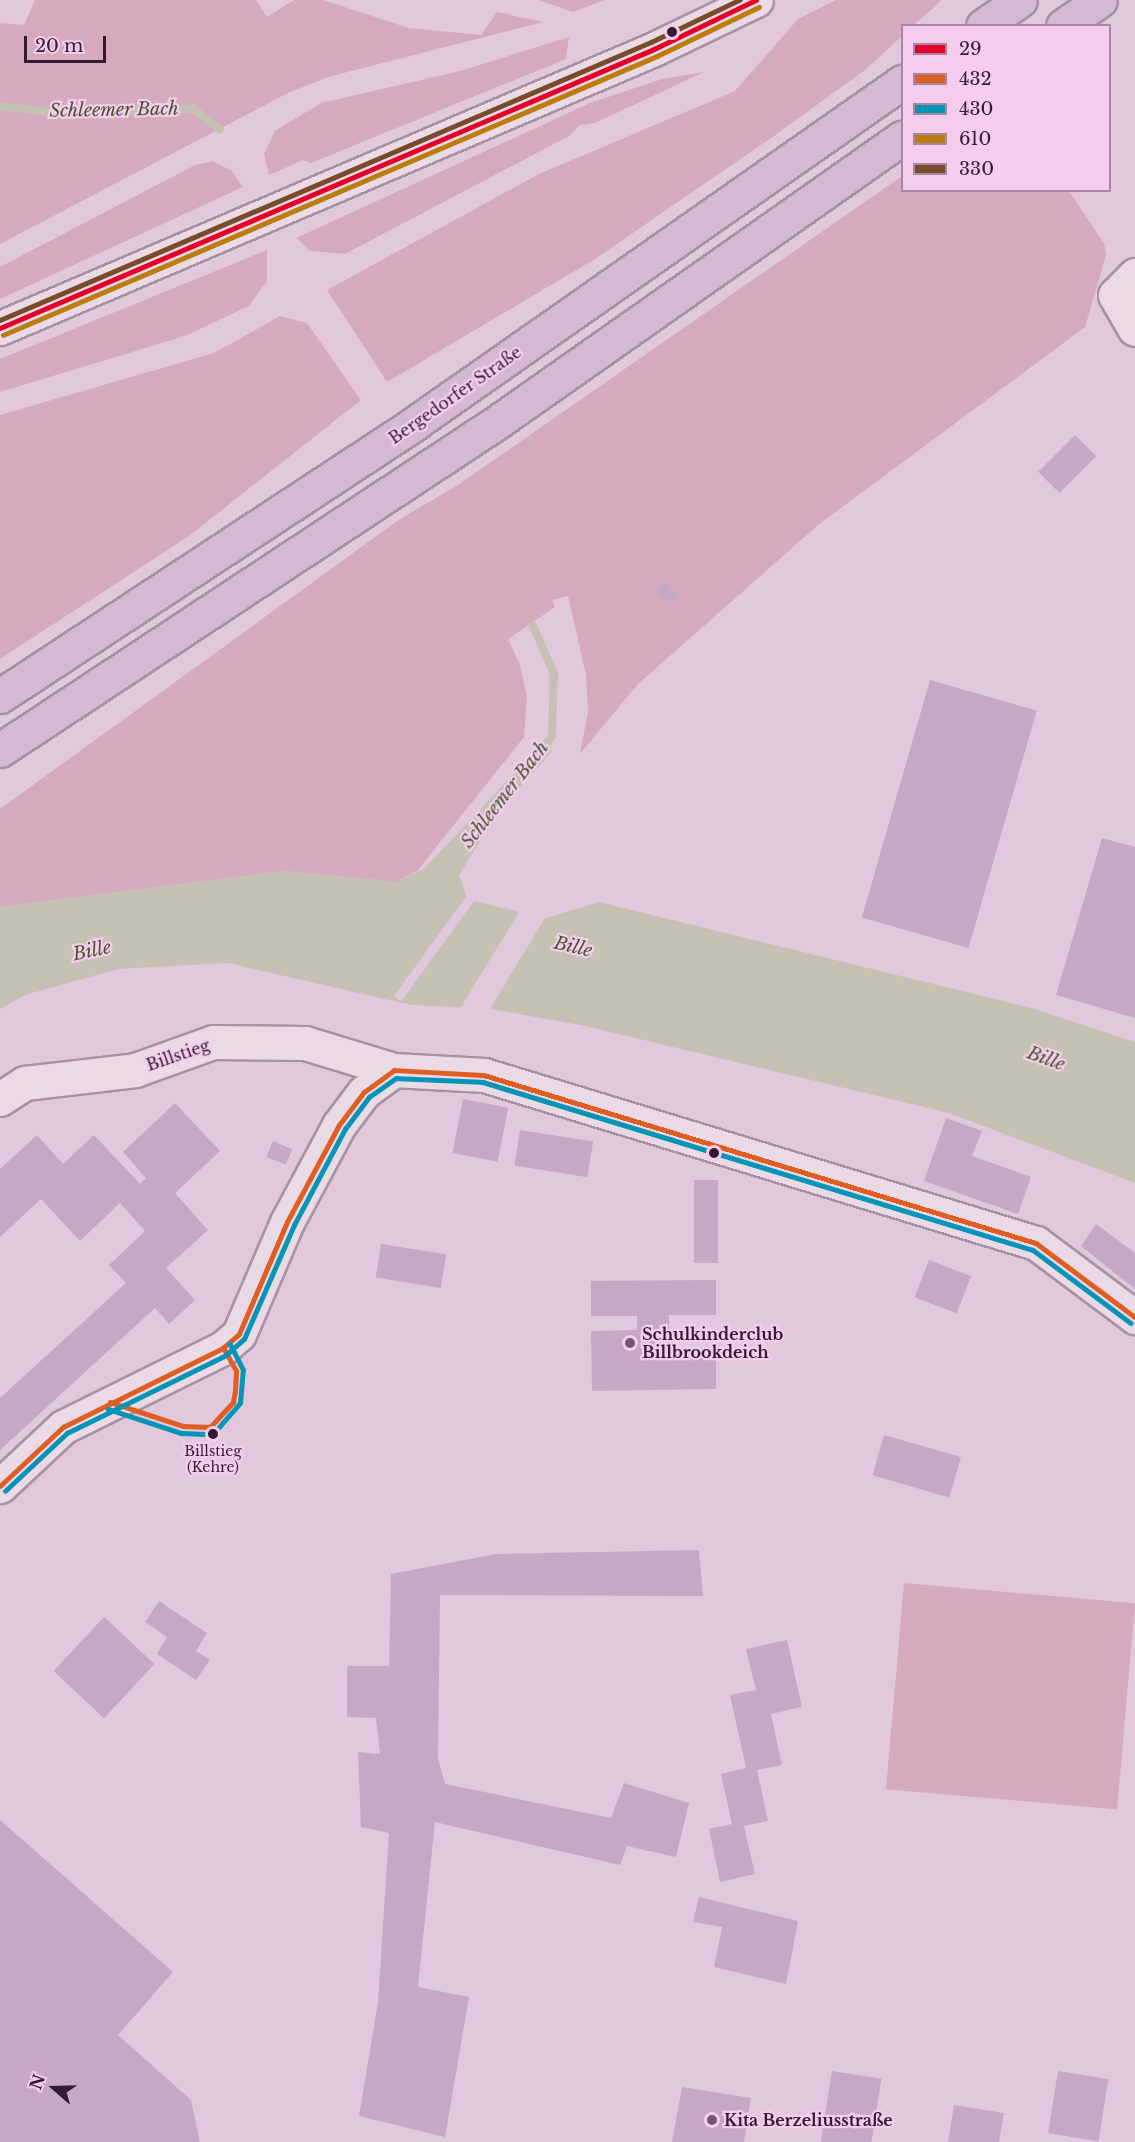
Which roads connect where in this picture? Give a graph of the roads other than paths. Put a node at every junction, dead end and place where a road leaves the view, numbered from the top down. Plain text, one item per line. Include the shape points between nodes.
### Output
1 (756, 0) edge
2 (1020, 0) edge
3 (1100, 0) edge
4 (986, 24) edge
5 (1066, 24) edge
6 (901, 83) edge
7 (901, 139) edge
8 (1125, 285) edge
9 (0, 328) edge
10 (1135, 329) edge
11 (0, 696) edge
12 (0, 750) edge
13 (394, 1070) junction
14 (0, 1099) edge
15 (1135, 1317) edge
16 (0, 1486) edge

1 - 9 street via 654,49
2 - 4 highway
3 - 5 highway
6 - 11 highway, Bergedorfer Straße via 415,423
7 - 12 highway via 496,423
8 - 10 street
13 - 14 street, Billstieg via 305,1043 213,1042 135,1070 25,1083
13 - 15 street, Billstieg via 484,1075 1036,1243
13 - 16 street via 364,1092 339,1125 287,1222 239,1334 223,1348 63,1427

